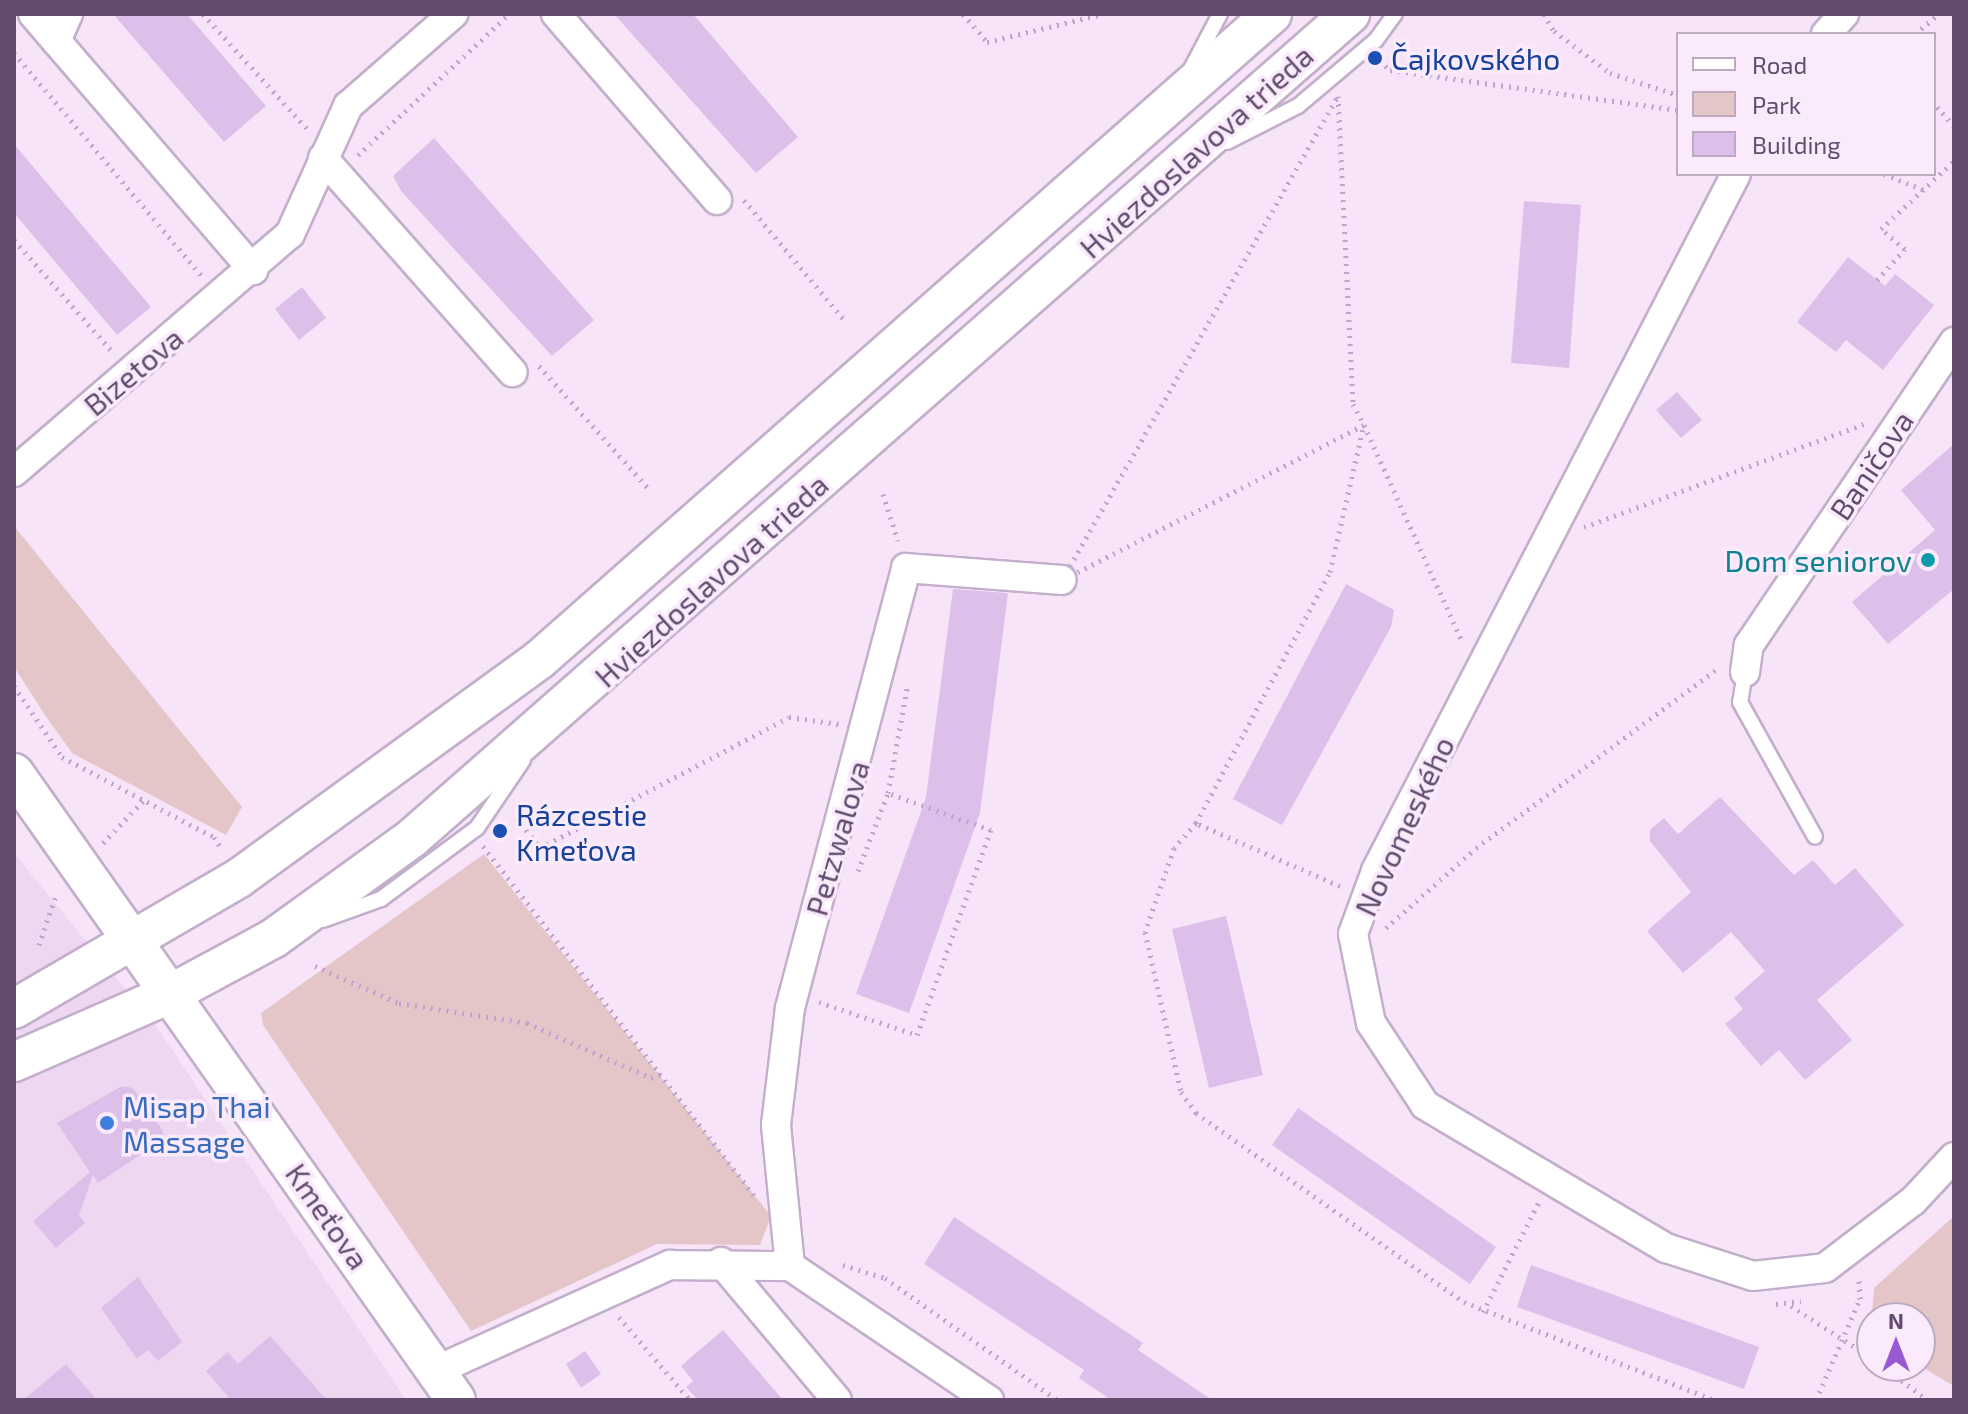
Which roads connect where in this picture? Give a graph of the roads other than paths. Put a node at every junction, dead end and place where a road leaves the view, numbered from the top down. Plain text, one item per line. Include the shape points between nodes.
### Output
1 (33, 14) edge
2 (68, 14) edge
3 (453, 14) edge
4 (556, 14) edge
5 (1220, 14) edge
6 (1272, 14) edge
7 (1350, 14) edge
8 (1395, 14) edge
9 (1844, 14) edge
10 (1828, 32) edge
11 (56, 41) junction
12 (1174, 101) junction
13 (317, 146) junction
14 (1180, 165) junction
15 (1735, 176) edge
16 (717, 200) dead end
17 (253, 270) junction
18 (1954, 342) edge
19 (512, 372) dead end
20 (14, 472) edge
21 (1062, 580) road end
22 (1747, 658) joint
23 (14, 773) edge
24 (1815, 837) dead end
25 (134, 945) junction
26 (172, 993) junction
27 (14, 1009) edge
28 (14, 1062) edge
29 (1954, 1157) edge
30 (721, 1262) junction
31 (790, 1266) junction
32 (446, 1385) edge
33 (837, 1400) edge
34 (989, 1400) edge

1 - 11 street
2 - 11 street
3 - 13 street, Bizetova via 348,106
4 - 16 street
5 - 12 lane
6 - 12 street, Hviezdoslavova trieda
7 - 14 street, Hviezdoslavova trieda
8 - 14 lane via 1376,40 1298,106
9 - 10 street
11 - 17 street
12 - 25 street, Hviezdoslavova trieda via 539,660 402,766
13 - 17 street, Bizetova via 290,234
13 - 19 street
14 - 26 street, Hviezdoslavova trieda via 545,727 412,838 274,938
15 - 29 street, Novomeského via 1376,871 1353,934 1371,1023 1425,1105 1666,1248 1753,1276 1825,1268 1913,1201
17 - 20 street, Bizetova
18 - 22 street, Baničova
21 - 31 street, Petzwalova via 906,568 790,1008 776,1125
22 - 24 lane via 1740,702
23 - 25 street
25 - 26 street, Kmeťova
25 - 27 street, Hviezdoslavova trieda
26 - 28 street, Hviezdoslavova trieda
26 - 32 street, Kmeťova
30 - 31 street
30 - 32 street via 670,1265
30 - 33 street
31 - 34 street

